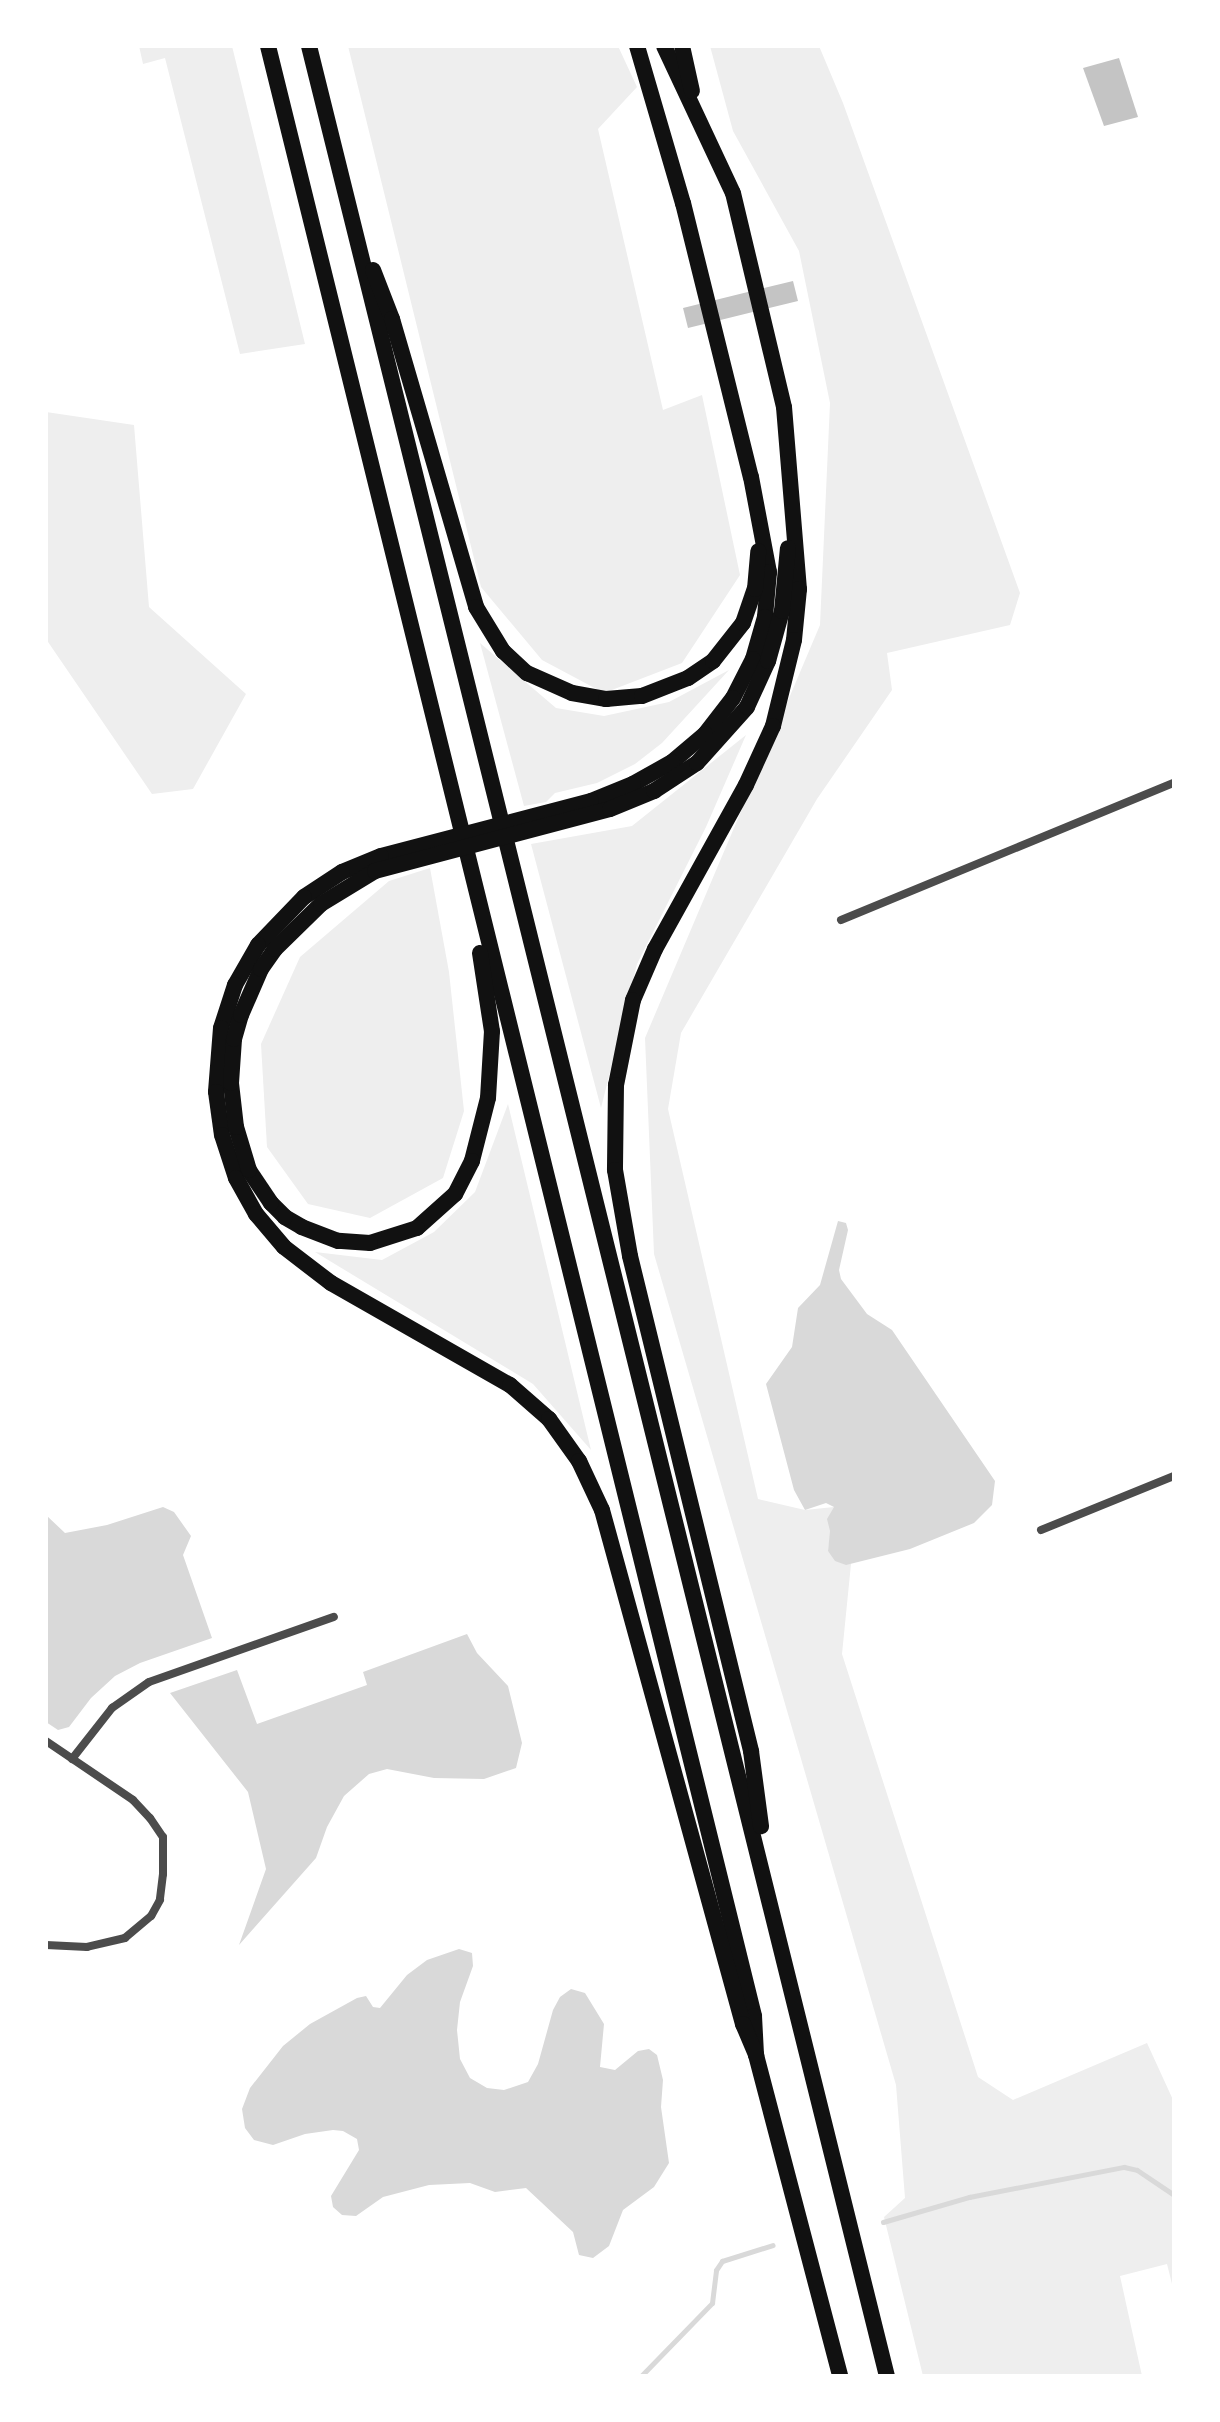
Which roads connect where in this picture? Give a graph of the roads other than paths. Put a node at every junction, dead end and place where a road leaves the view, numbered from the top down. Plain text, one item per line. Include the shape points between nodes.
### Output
1 (268, 46) edge
2 (309, 46) edge
3 (637, 46) edge
4 (650, 46) edge
5 (664, 46) edge
6 (682, 46) edge
7 (698, 120) junction
8 (663, 126) junction
9 (347, 201) junction
10 (793, 506) junction
11 (759, 521) junction
12 (431, 714) junction
13 (1174, 783) edge
14 (538, 822) junction
15 (420, 851) junction
16 (841, 920) dead end
17 (1174, 1476) edge
18 (1041, 1530) dead end
19 (334, 1617) dead end
20 (46, 1741) edge
21 (72, 1759) junction
22 (773, 1911) junction
23 (46, 1945) edge
24 (756, 2055) junction
25 (840, 2376) edge
26 (887, 2376) edge

1 - 12 highway
2 - 9 highway
3 - 8 highway
4 - 8 highway
5 - 7 highway
6 - 7 highway
7 - 10 highway via 733,193 760,300 784,407
8 - 11 highway
9 - 11 highway via 392,319 476,607 503,651 527,673 572,693 606,699 642,696 688,678 724,649 750,607 758,571
9 - 22 highway
10 - 14 highway via 777,636 758,685 731,729 697,763 654,791 610,809
10 - 22 highway via 799,589 782,696 746,785 643,975 619,1055 615,1114 615,1170 623,1222 751,1751
11 - 14 highway via 769,572 765,617 744,680 721,716 689,749 633,784
12 - 15 highway via 430,752 489,1003 492,1051 486,1110 464,1179 438,1212 385,1241 338,1241 285,1217 249,1170 232,1105 234,1039 261,969 304,917 365,876
12 - 24 highway via 754,2016
13 - 16 street
14 - 15 highway
15 - 24 highway via 361,863 323,884 286,912 258,945 235,985 221,1028 216,1092 222,1135 245,1198 300,1261 510,1385 549,1419 579,1461 608,1530 743,2024
17 - 18 street
19 - 21 street via 149,1682 112,1708
20 - 21 street
21 - 23 street via 133,1800 163,1837 160,1900 151,1916 125,1938 87,1947
22 - 26 highway
24 - 25 highway

